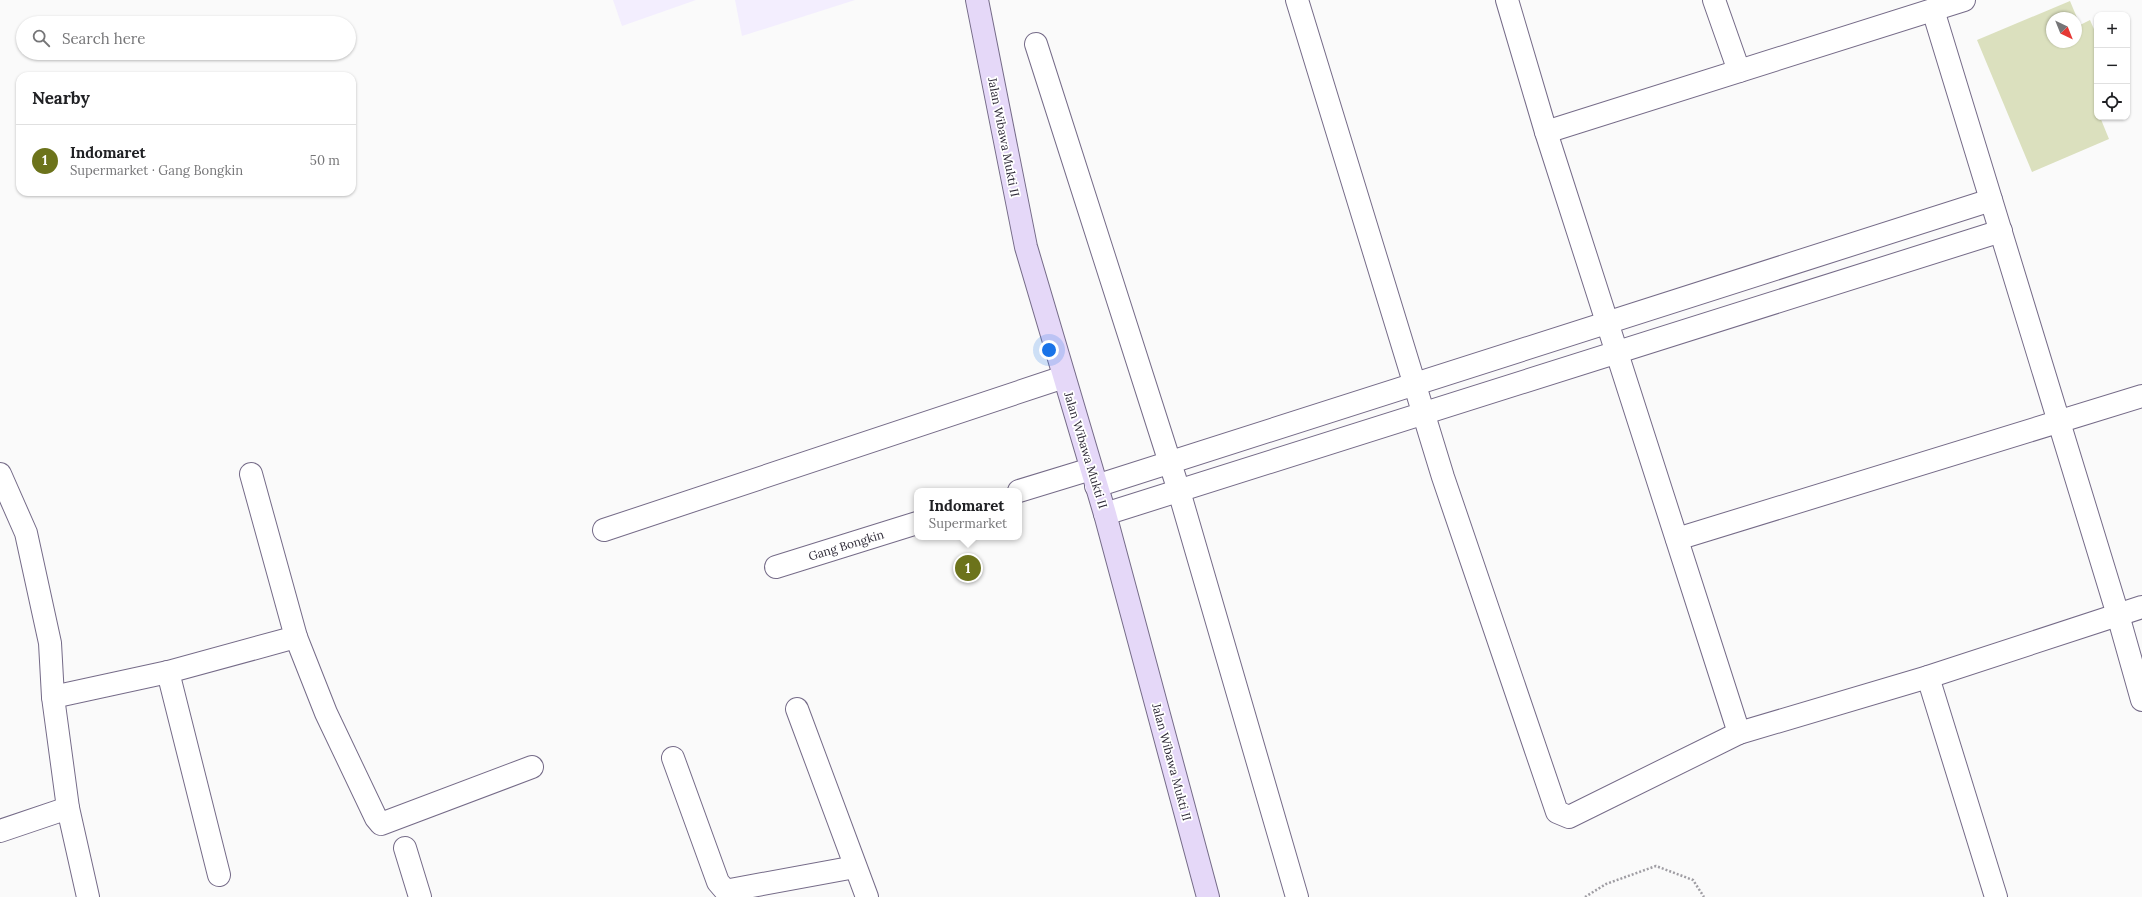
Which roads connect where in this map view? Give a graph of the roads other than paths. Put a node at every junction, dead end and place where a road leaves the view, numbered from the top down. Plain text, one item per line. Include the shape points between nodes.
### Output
1 (977, 0) edge
2 (1297, 0) edge
3 (1507, 0) edge
4 (1714, 0) edge
5 (1964, 0) edge
6 (1924, 8) edge
7 (1036, 44) dead end
8 (1738, 71) junction
9 (1546, 132) junction
10 (1991, 200) junction
11 (2001, 231) junction
12 (1606, 323) junction
13 (1616, 353) junction
14 (1064, 377) junction
15 (1416, 384) junction
16 (2142, 396) edge
17 (1424, 412) junction
18 (2058, 421) junction
19 (1170, 463) junction
20 (0, 474) edge
21 (251, 474) dead end
22 (1094, 478) junction
23 (1022, 490) edge
24 (1179, 491) junction
25 (1105, 514) junction
26 (914, 524) edge
27 (604, 530) dead end
28 (1677, 539) junction
29 (776, 567) dead end
30 (2142, 607) edge
31 (2118, 615) junction
32 (296, 637) junction
33 (168, 672) junction
34 (1928, 677) junction
35 (52, 696) junction
36 (2142, 700) edge
37 (796, 709) dead end
38 (1739, 733) junction
39 (673, 758) dead end
40 (532, 767) dead end
41 (68, 808) junction
42 (0, 831) edge
43 (406, 848) dead end
44 (855, 867) junction
45 (219, 875) dead end
46 (88, 897) edge
47 (420, 897) edge
48 (866, 897) edge
49 (1208, 897) edge
50 (1297, 897) edge
51 (1996, 897) edge

1 - 14 main road, Jalan Wibawa Mukti II via 1026,247
2 - 15 street
3 - 9 street
4 - 8 street
5 - 6 street
6 - 8 street
6 - 10 street
7 - 19 street
8 - 9 street
9 - 12 street
10 - 11 street
10 - 12 street
11 - 13 street
11 - 18 street
12 - 13 street
12 - 15 street
13 - 17 street
13 - 28 street
14 - 22 main road, Jalan Wibawa Mukti II
14 - 27 street
15 - 17 street
15 - 19 street
16 - 18 street
17 - 24 street
17 - 38 street via 1443,476 1557,812 1569,817
18 - 28 street
18 - 31 street
19 - 22 street
19 - 24 street
20 - 35 street via 26,533 50,643
21 - 32 street
22 - 23 street
22 - 25 main road, Jalan Wibawa Mukti II
24 - 25 street
24 - 50 street
25 - 49 main road, Jalan Wibawa Mukti II
26 - 29 street, Gang Bongkin
28 - 38 street
30 - 31 street
31 - 34 street
31 - 36 street
32 - 33 street
32 - 40 street via 326,713 381,824
33 - 35 street
33 - 45 street
34 - 38 street
34 - 51 street
35 - 41 street
37 - 44 street
39 - 44 street via 718,882 724,889
41 - 42 street
41 - 46 street
43 - 47 street
44 - 48 street

